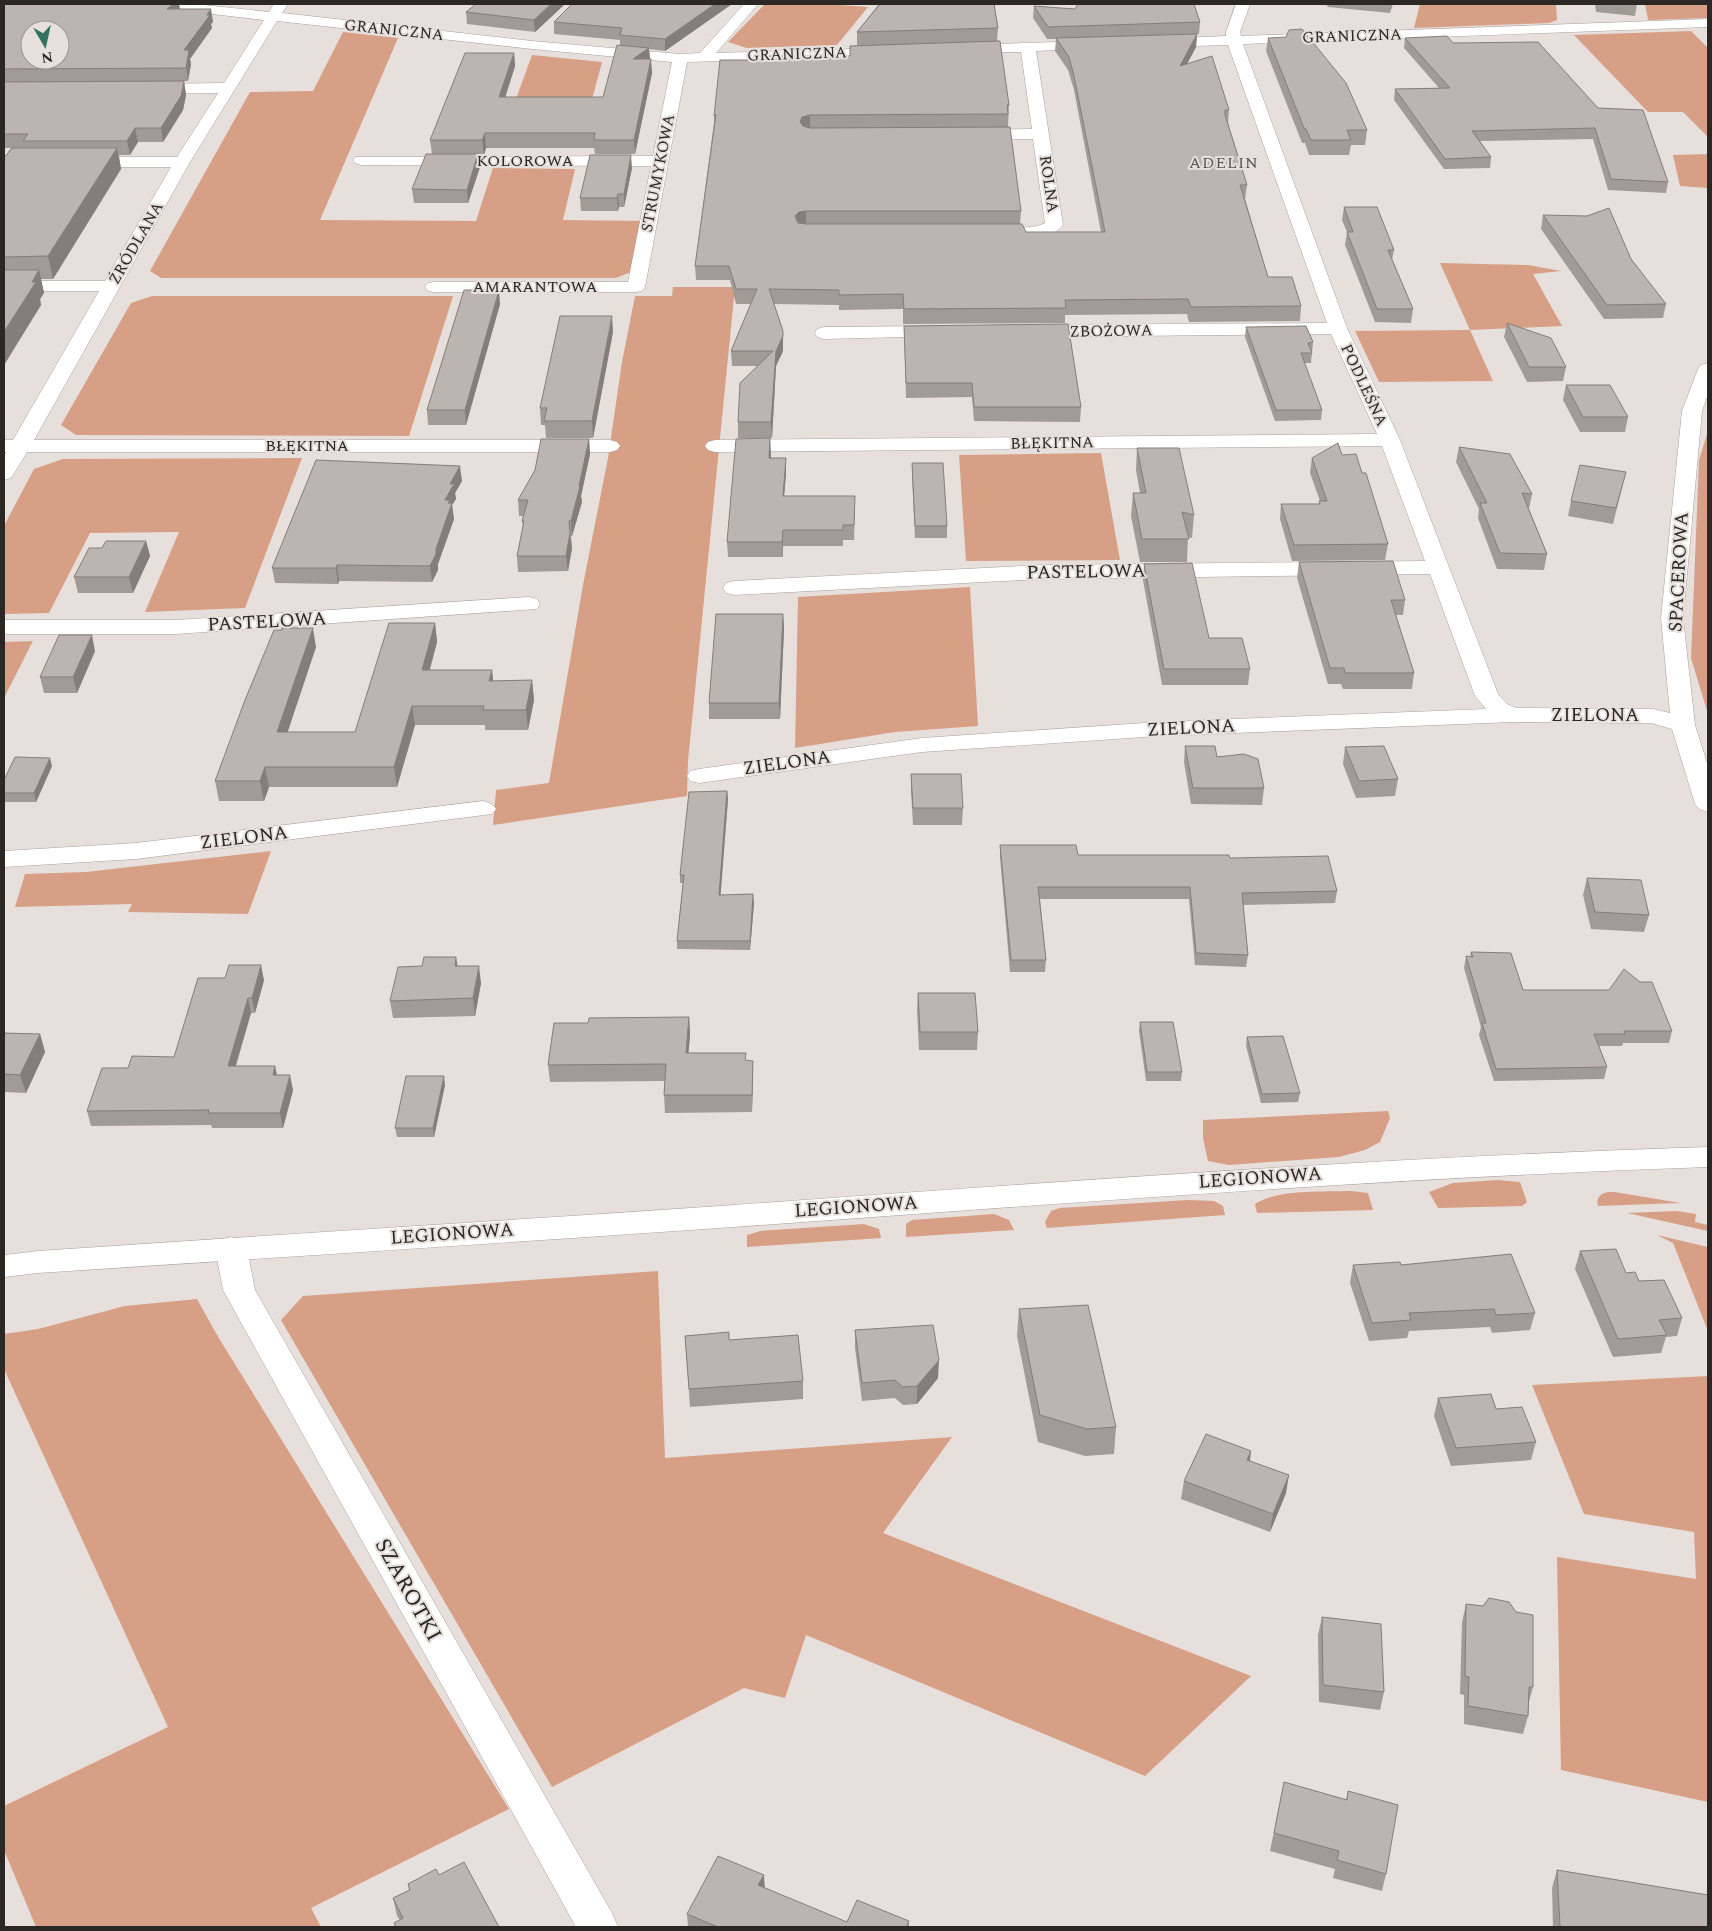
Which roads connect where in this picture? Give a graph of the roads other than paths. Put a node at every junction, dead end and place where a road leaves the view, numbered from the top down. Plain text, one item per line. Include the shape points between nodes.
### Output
1 (159, 4) edge
2 (752, 4) edge
3 (1243, 4) edge
4 (277, 10) edge
5 (1708, 24) edge
6 (547, 31) dead end
7 (1234, 40) junction
8 (1143, 43) edge
9 (532, 45) junction
10 (1105, 45) edge
11 (1028, 47) junction
12 (949, 50) edge
13 (900, 51) edge
14 (704, 57) junction
15 (680, 58) junction
16 (228, 88) junction
17 (129, 89) edge
18 (1042, 134) junction
19 (956, 135) edge
20 (361, 160) dead end
21 (660, 161) junction
22 (73, 162) edge
23 (182, 162) junction
24 (985, 232) edge
25 (4, 286) edge
26 (112, 286) junction
27 (434, 287) dead end
28 (636, 287) joint
29 (1338, 328) junction
30 (962, 332) edge
31 (1012, 332) edge
32 (824, 333) dead end
33 (1708, 369) edge
34 (1390, 440) junction
35 (11, 446) edge
36 (610, 446) dead end
37 (715, 446) dead end
38 (4, 474) edge
39 (1438, 567) junction
40 (734, 588) dead end
41 (529, 604) dead end
42 (4, 627) edge
43 (1514, 715) junction
44 (1683, 725) junction
45 (699, 776) dead end
46 (1708, 804) edge
47 (483, 809) dead end
48 (4, 859) edge
49 (1708, 1157) edge
50 (231, 1248) junction
51 (4, 1266) edge
52 (598, 1927) edge

1 - 4 street, GRANICZNA
2 - 14 street
3 - 7 street via 1233,32
4 - 9 street, GRANICZNA
4 - 16 street, ŹRÓDLANA
5 - 7 street, GRANICZNA
6 - 9 street
7 - 8 street, GRANICZNA
7 - 29 street, PODLEŚNA
9 - 15 street, GRANICZNA
10 - 11 street
11 - 12 street
11 - 18 street, ROLNA
13 - 14 street, GRANICZNA
14 - 15 street, GRANICZNA
15 - 21 street, STRUMYKOWA
16 - 17 street
16 - 23 street, ŹRÓDLANA
18 - 19 street, ROLNA
18 - 24 street, ROLNA via 1054,225 1033,232
20 - 21 street, KOLOROWA
21 - 28 street, STRUMYKOWA
22 - 23 street
23 - 26 street, ŹRÓDLANA
25 - 26 street
26 - 35 street, ŹRÓDLANA
27 - 28 street, AMARANTOWA
29 - 31 street, ZBOŻOWA
29 - 34 street, PODLEŚNA
30 - 32 street
33 - 44 street, SPACEROWA via 1692,410 1672,618
34 - 37 street, BŁĘKITNA
34 - 39 street, PODLEŚNA
35 - 36 street, BŁĘKITNA
35 - 38 street, ŹRÓDLANA
39 - 40 street, PASTELOWA via 1042,572
39 - 43 street, PODLEŚNA via 1487,696 1499,709
41 - 42 street, PASTELOWA via 176,627
43 - 44 street, ZIELONA via 1653,716
43 - 45 street, ZIELONA via 1159,729 922,745
44 - 46 street, SPACEROWA
47 - 48 street, ZIELONA via 136,852
49 - 50 street, LEGIONOWA via 1525,1163 1238,1179
50 - 51 street, LEGIONOWA
50 - 52 street, SZAROTKI via 238,1290

